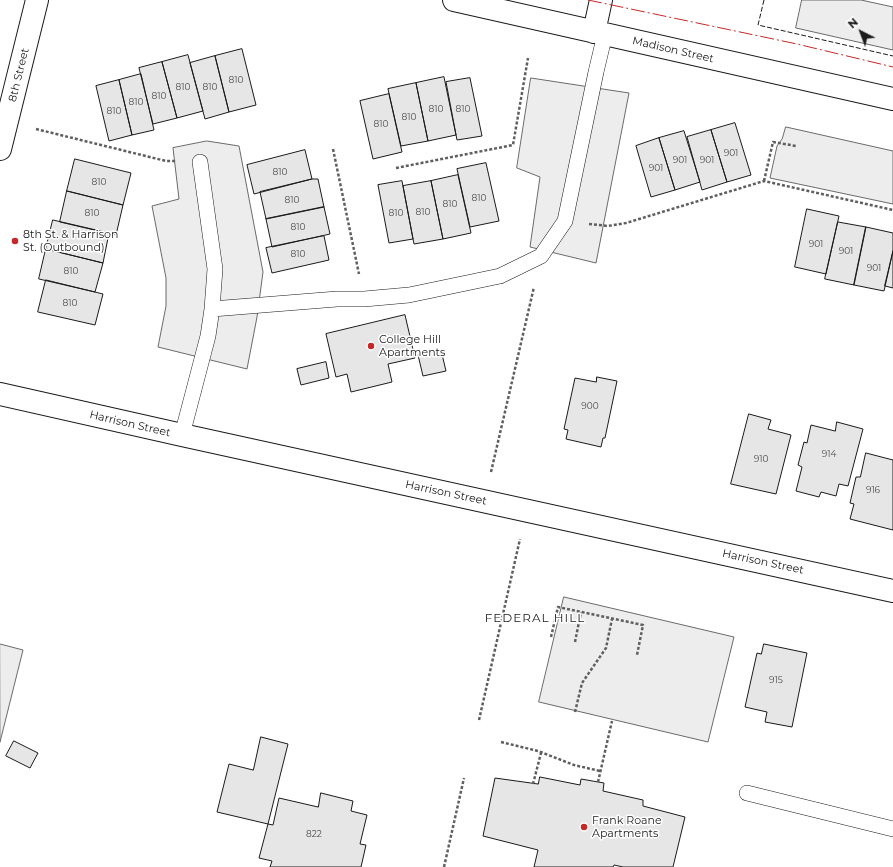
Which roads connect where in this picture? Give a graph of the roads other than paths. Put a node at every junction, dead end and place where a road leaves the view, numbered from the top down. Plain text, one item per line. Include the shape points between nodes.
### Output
1 (37, 0) edge
2 (454, 0) edge
3 (601, 0) edge
4 (600, 33) junction
5 (893, 99) edge
6 (0, 149) edge
7 (200, 162) road end
8 (212, 309) junction
9 (0, 394) edge
10 (182, 435) junction
11 (893, 591) edge
12 (747, 793) dead end
13 (893, 829) edge

1 - 6 street, 8th Street
2 - 4 street, Madison Street
3 - 4 street
4 - 5 street, Madison Street
4 - 8 lane via 594,80 565,220 541,256 500,276 409,296
7 - 8 lane via 215,269
8 - 10 lane via 208,336
9 - 10 street, Harrison Street
10 - 11 street, Harrison Street
12 - 13 lane

